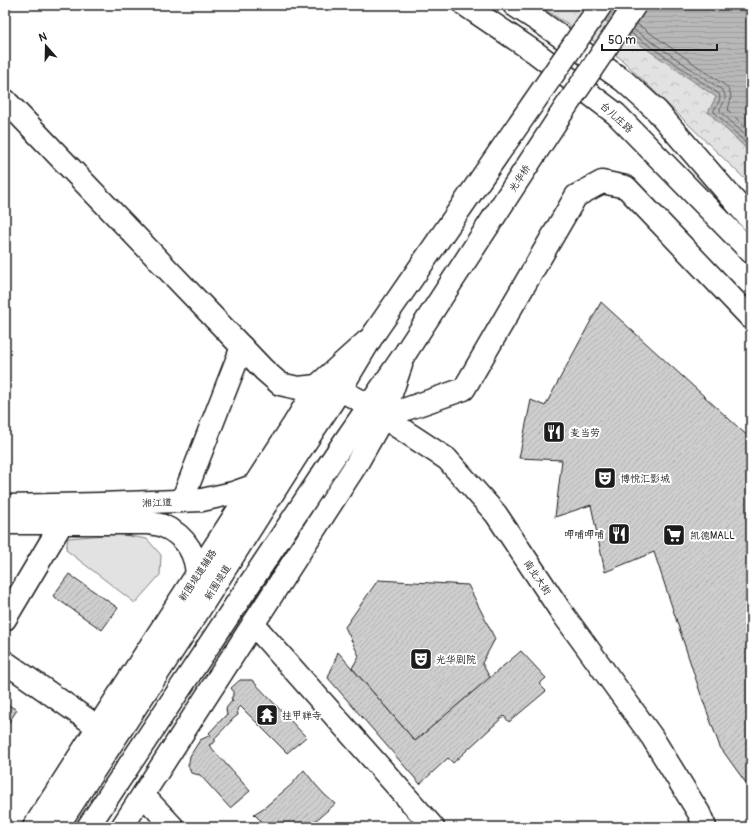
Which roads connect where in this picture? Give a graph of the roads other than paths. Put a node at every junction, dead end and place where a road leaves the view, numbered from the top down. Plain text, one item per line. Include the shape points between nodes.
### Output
1 (465, 5) edge
2 (514, 5) edge
3 (601, 5) edge
4 (635, 5) edge
5 (5, 100) edge
6 (751, 220) edge
7 (751, 252) edge
8 (751, 318) edge
9 (373, 335) junction
10 (242, 347) junction
11 (317, 386) junction
12 (340, 390) junction
13 (376, 411) junction
14 (297, 455) junction
15 (252, 487) junction
16 (182, 501) junction
17 (5, 506) edge
18 (5, 523) edge
19 (62, 523) junction
20 (197, 574) junction
21 (194, 618) junction
22 (5, 619) edge
23 (254, 624) junction
24 (5, 662) edge
25 (98, 727) junction
26 (74, 764) junction
27 (143, 795) junction
28 (34, 827) edge
29 (57, 827) edge
30 (88, 827) edge
31 (122, 827) edge
32 (173, 827) edge
33 (433, 827) edge
34 (705, 827) edge

1 - 7 main road, 台儿庄路 via 536,52 616,114
2 - 6 main road via 624,81 657,111
3 - 9 main road, bridge
4 - 13 main road, 光华桥, bridge via 564,108 406,352
5 - 10 main road, 南北大街
8 - 13 main road via 626,187 602,182 576,196 464,389
9 - 11 main road, 新围堤道辅路
9 - 12 main road, 新围堤道
10 - 11 main road, 南北大街 via 280,384 298,388
10 - 16 main road
11 - 12 main road, 南北大街
11 - 15 main road, 新围堤道辅路
12 - 13 main road, 南北大街
12 - 14 main road, 新围堤道
13 - 23 main road via 356,465
13 - 30 main road
13 - 34 main road, 南北大街 via 447,459 496,514 560,610 652,737
14 - 15 main road, 湘江道 via 272,478
14 - 21 main road, 新围堤道
15 - 16 main road, 湘江道 via 202,500
15 - 20 main road, 新围堤道辅路
16 - 17 main road, 湘江道
18 - 19 main road, 湘江道
19 - 20 main road, 湘江道 via 148,523 163,526 186,542 192,552
19 - 22 main road
20 - 21 main road, 湘江道
20 - 25 main road, 新围堤道辅路
21 - 29 main road, 新围堤道
23 - 27 main road
23 - 33 main road
24 - 25 main road
25 - 26 main road, 新围堤道辅路
26 - 28 main road, 新围堤道辅路
26 - 29 main road
27 - 31 main road
27 - 32 main road

